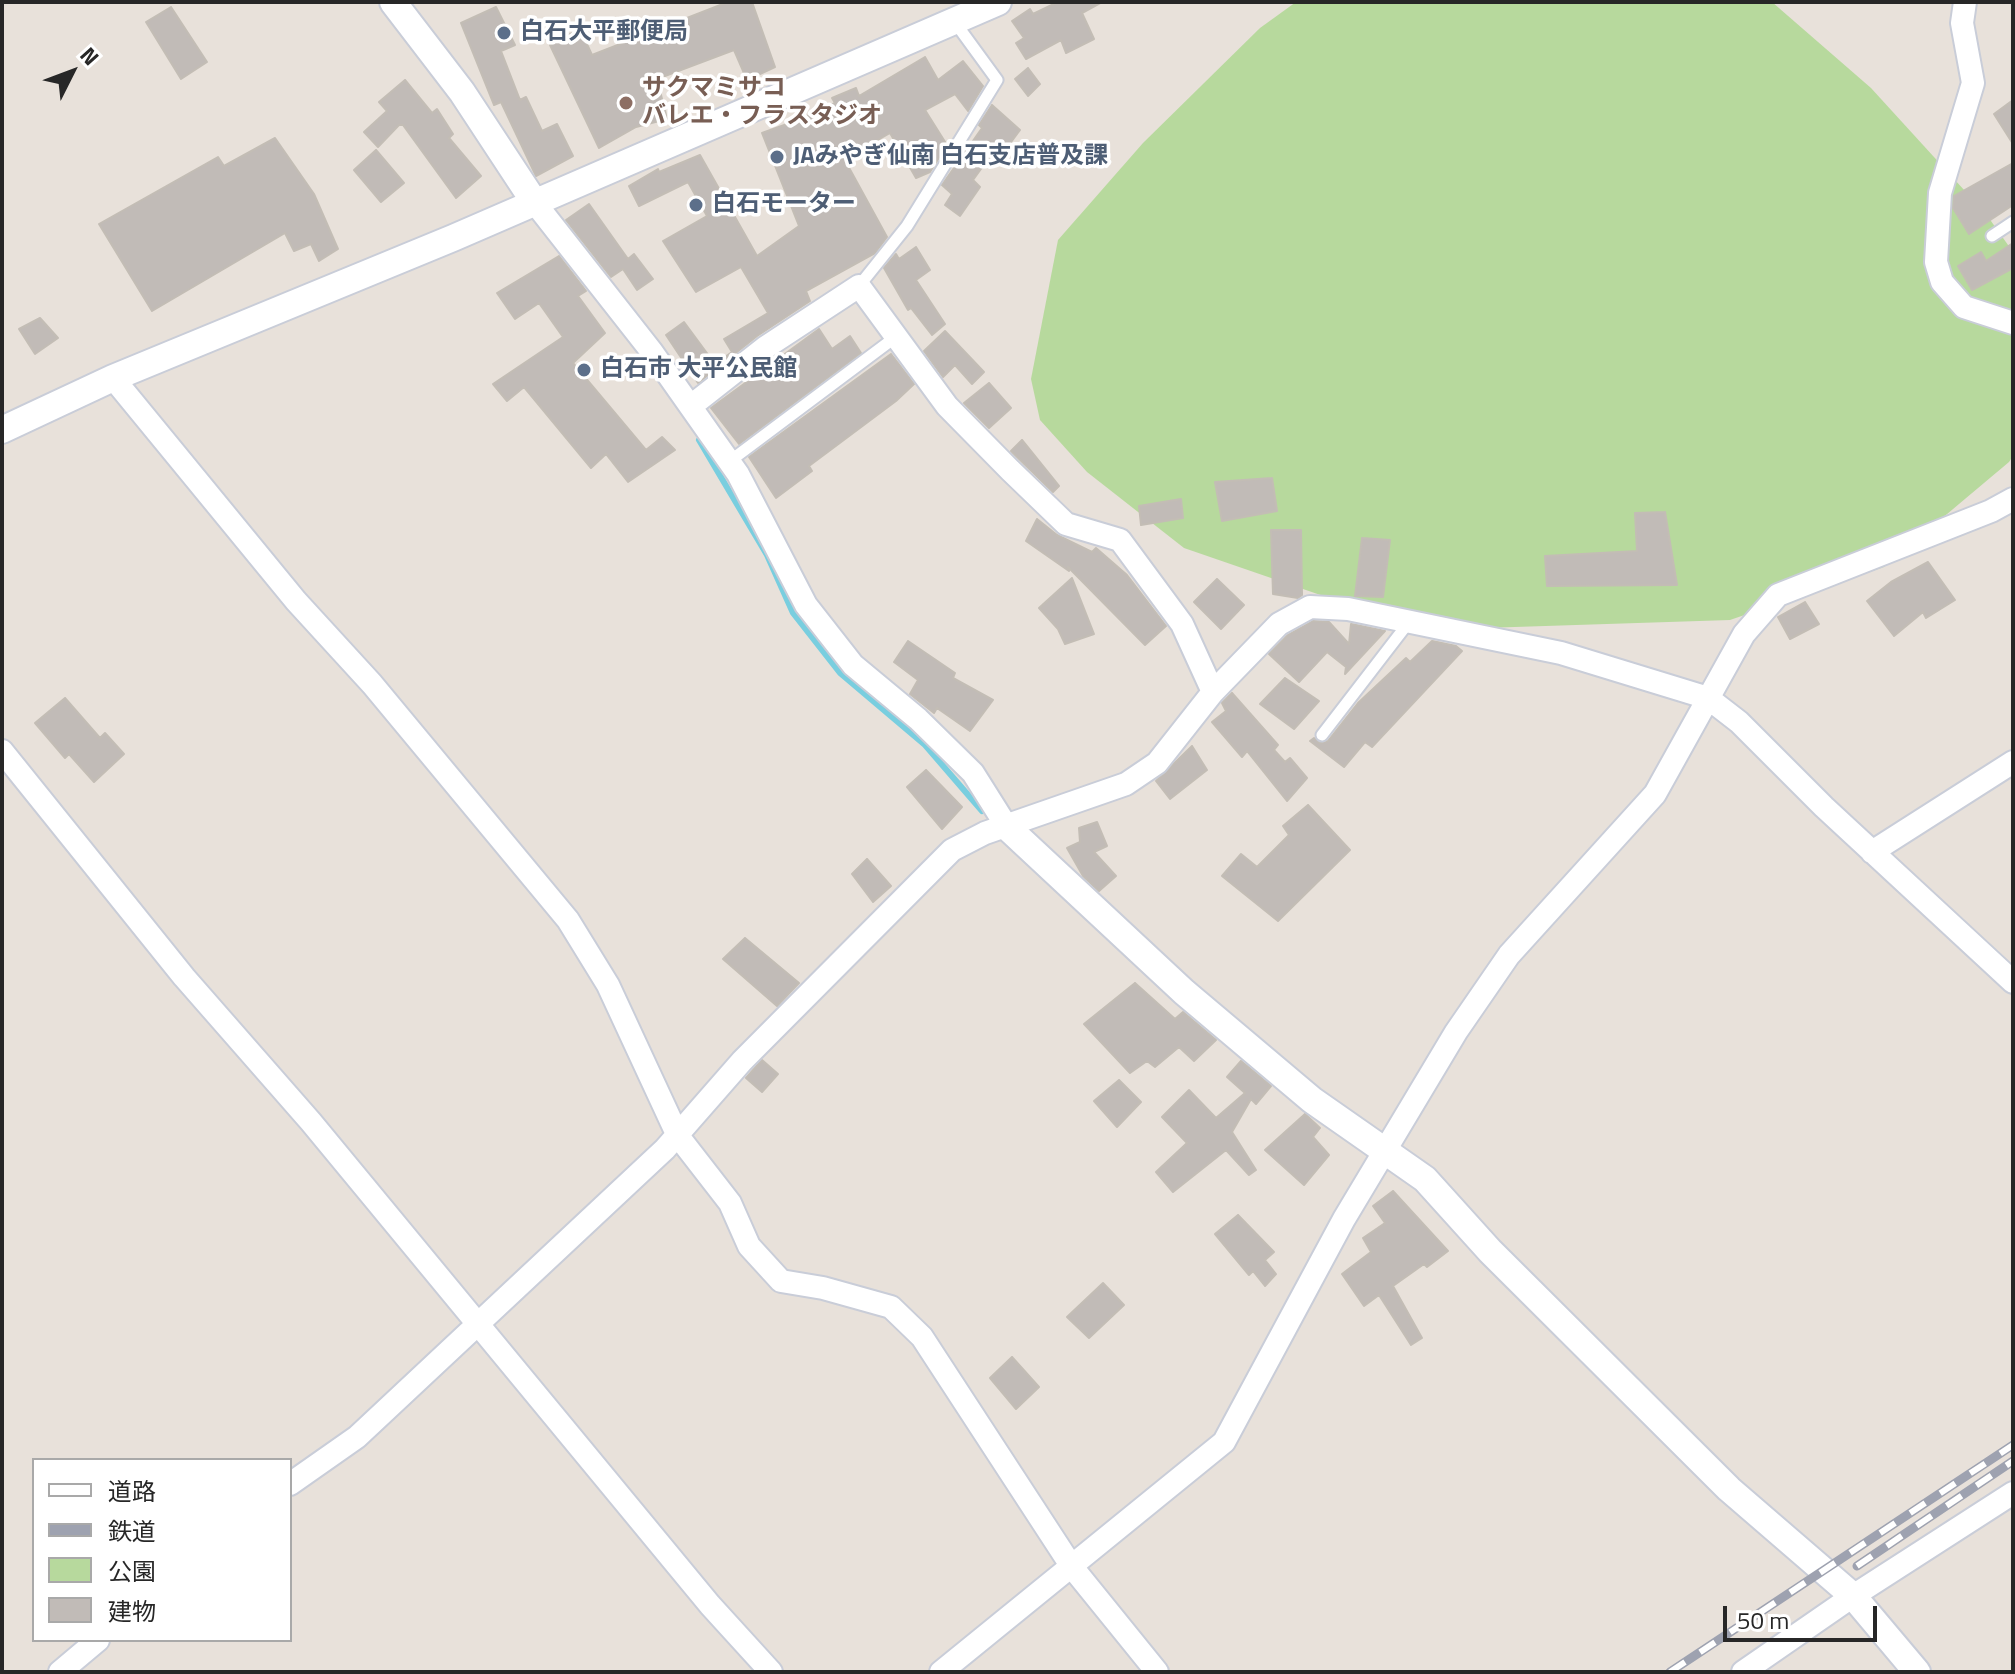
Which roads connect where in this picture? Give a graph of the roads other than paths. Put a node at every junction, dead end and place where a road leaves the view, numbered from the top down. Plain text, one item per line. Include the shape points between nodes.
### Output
1 (393, 2) edge
2 (998, 2) edge
3 (1965, 2) edge
4 (954, 21) junction
5 (535, 203) junction
6 (2013, 222) edge
7 (1992, 236) dead end
8 (859, 286) junction
9 (2013, 323) edge
10 (898, 336) junction
11 (113, 378) junction
12 (691, 406) junction
13 (2, 430) edge
14 (730, 461) junction
15 (2013, 499) edge
16 (1410, 621) junction
17 (1213, 692) junction
18 (1708, 698) junction
19 (1322, 735) dead end
20 (2, 751) edge
21 (2013, 762) edge
22 (1007, 827) junction
23 (1872, 852) junction
24 (2013, 982) edge
25 (678, 1136) junction
26 (1384, 1148) junction
27 (475, 1323) junction
28 (292, 1483) edge
29 (2013, 1493) edge
30 (1072, 1567) junction
31 (1853, 1596) junction
32 (96, 1642) edge
33 (60, 1672) edge
34 (771, 1672) edge
35 (941, 1672) edge
36 (1157, 1672) edge
37 (1743, 1672) edge
38 (1917, 1672) edge

1 - 5 street via 454,81
2 - 4 street
3 - 9 street via 1962,23 1973,83 1940,193 1936,262 1942,282 1964,307
4 - 5 street
4 - 8 lane via 997,80 907,226
5 - 11 street
5 - 12 street
6 - 7 lane
8 - 10 street
8 - 12 street via 766,347
10 - 14 lane
10 - 17 street via 947,406 1066,524 1120,540 1182,624
11 - 13 street
11 - 25 street via 568,920 608,985
12 - 14 street
14 - 22 street via 806,605 853,665 973,773
15 - 18 street via 1778,595 1744,634
16 - 17 street via 1310,607 1279,624
16 - 18 street via 1561,653
16 - 19 lane
17 - 22 street via 1157,763 1126,784
18 - 23 street
18 - 26 street via 1655,794 1509,955
20 - 27 street
21 - 23 street
22 - 25 street via 952,850 742,1061
22 - 26 street via 1184,992 1312,1100
23 - 24 street
25 - 27 street
25 - 30 street via 730,1203 749,1246 781,1281 891,1307 922,1337
26 - 30 street via 1224,1442
26 - 31 street via 1425,1179 1490,1251 1729,1489
27 - 28 street via 357,1437
27 - 34 street
29 - 31 street
30 - 35 street
30 - 36 street
31 - 37 street
31 - 38 street
32 - 33 street

